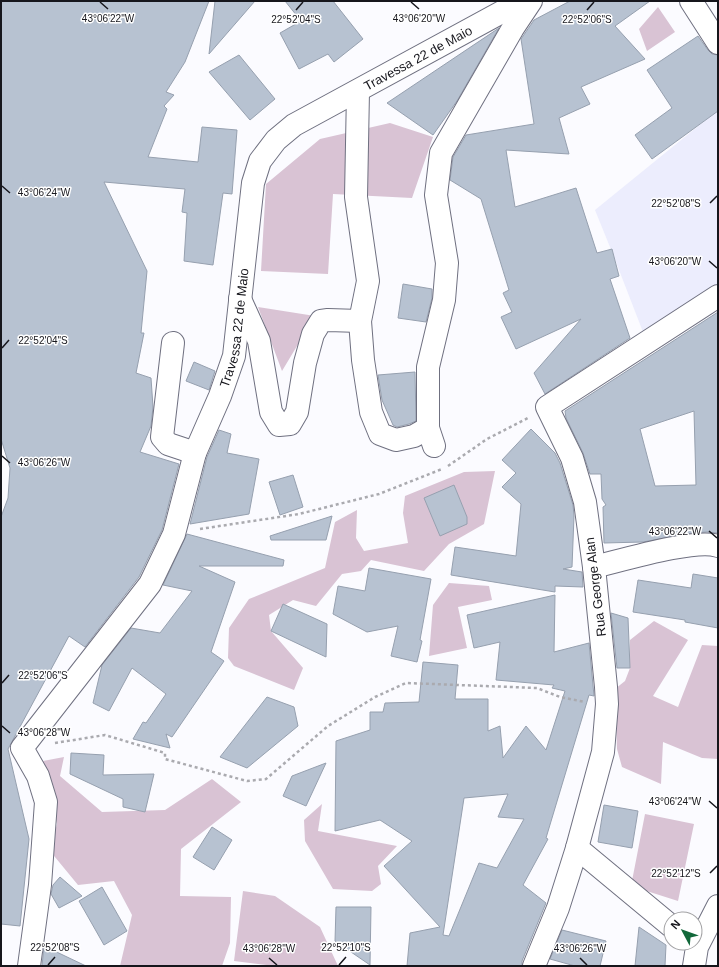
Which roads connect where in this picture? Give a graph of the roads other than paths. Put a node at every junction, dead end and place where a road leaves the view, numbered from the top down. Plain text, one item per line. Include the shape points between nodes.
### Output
1 (522, 1) edge
2 (531, 1) edge
3 (691, 1) edge
4 (718, 43) edge
5 (358, 91) junction
6 (718, 296) edge
7 (240, 298) junction
8 (360, 321) junction
9 (173, 343) dead end
10 (195, 453) junction
11 (718, 546) edge
12 (594, 567) junction
13 (577, 848) junction
14 (718, 906) edge
15 (663, 919) edge
16 (694, 952) edge
17 (29, 966) edge
18 (534, 966) edge

1 - 5 street, Travessa 22 de Maio
2 - 8 street via 441,153 436,195 447,263 444,300 428,368 431,437 414,436 396,440 380,434 372,412 363,360
3 - 4 street
5 - 7 street, Travessa 22 de Maio via 294,126 276,140 260,161 253,182
5 - 8 street via 356,197 368,281
6 - 12 street, Rua George Alan via 547,407 572,458 585,502
7 - 8 street via 258,341 271,412 279,425 290,424 297,412 305,363 313,334 321,321
7 - 10 street, Travessa 22 de Maio via 234,356
9 - 10 street via 162,437 168,444
10 - 17 street, Travessa 22 de Maio via 174,534 150,584 22,748 38,776 46,802 40,885
11 - 12 street via 711,544 672,548
12 - 13 street, Rua George Alan via 607,704 603,752
13 - 15 street
13 - 18 street, Rua George Alan via 558,908
14 - 16 street

